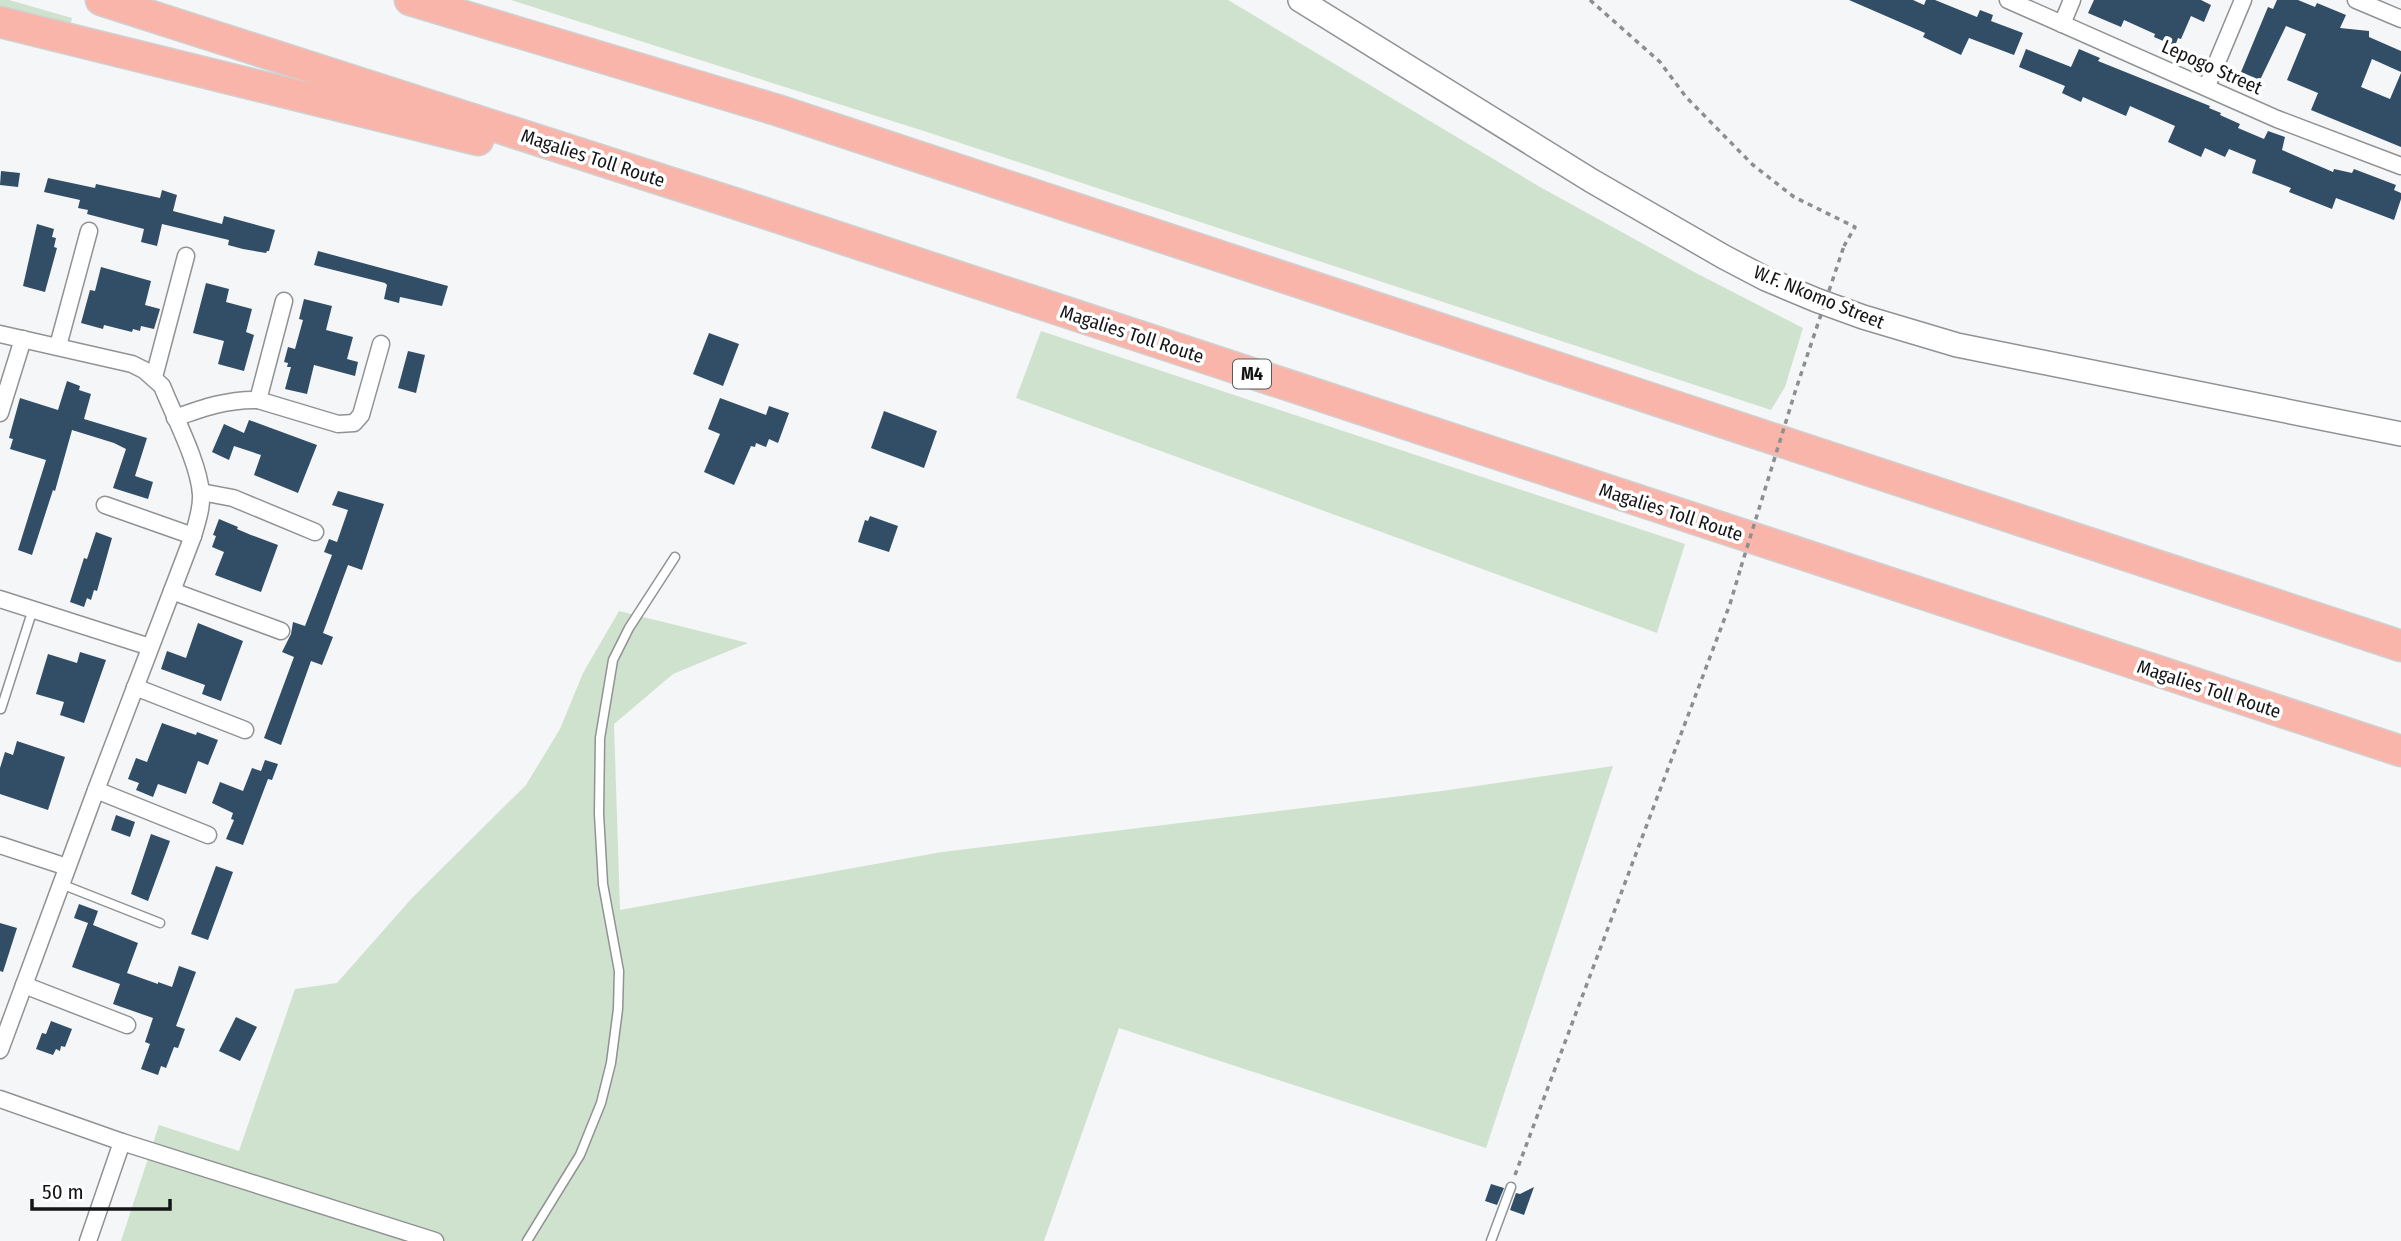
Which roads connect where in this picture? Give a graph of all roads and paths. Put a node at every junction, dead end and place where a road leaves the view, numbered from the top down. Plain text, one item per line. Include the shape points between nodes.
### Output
1 (101, 0) edge
2 (410, 0) edge
3 (448, 0) edge
4 (1300, 0) edge
5 (1590, 0) edge
6 (2008, 0) edge
7 (2072, 0) edge
8 (2243, 0) edge
9 (2356, 0) edge
10 (2401, 19) edge
11 (0, 22) edge
12 (2062, 23) junction
13 (2207, 86) junction
14 (778, 110) junction
15 (2401, 166) edge
16 (740, 205) junction
17 (89, 231) dead end
18 (186, 256) dead end
19 (284, 301) dead end
20 (0, 334) edge
21 (23, 339) junction
22 (381, 344) dead end
23 (58, 346) junction
24 (154, 377) junction
25 (258, 400) junction
26 (0, 413) edge
27 (175, 418) junction
28 (2401, 434) edge
29 (201, 492) junction
30 (104, 505) dead end
31 (315, 533) dead end
32 (193, 536) junction
33 (675, 557) dead end
34 (173, 591) junction
35 (0, 598) edge
36 (33, 609) junction
37 (281, 631) dead end
38 (2401, 646) edge
39 (150, 647) junction
40 (135, 687) junction
41 (1, 709) edge
42 (245, 730) dead end
43 (2401, 751) edge
44 (96, 790) junction
45 (208, 835) dead end
46 (0, 845) edge
47 (67, 867) junction
48 (61, 884) junction
49 (160, 923) dead end
50 (24, 985) junction
51 (127, 1025) dead end
52 (0, 1050) edge
53 (0, 1099) edge
54 (122, 1142) junction
55 (1511, 1186) joint
56 (88, 1241) edge
57 (435, 1241) edge
58 (527, 1241) edge
59 (1491, 1241) edge

1 - 16 highway, Magalies Toll Route / M4
2 - 14 highway
3 - 14 highway
4 - 28 main road, W.F. Nkomo Street via 1592,181 1724,257 1816,299 1957,345
5 - 55 path, bridge via 1660,62 1686,97 1753,165 1794,197 1855,227 1844,246 1796,389 1730,604
6 - 12 street, Lepogo Street
7 - 12 street
8 - 13 street
9 - 10 street
11 - 16 highway
12 - 13 street, Lepogo Street
13 - 15 street, Lepogo Street via 2277,119
14 - 38 highway
16 - 43 highway, Magalies Toll Route / M4
17 - 23 street
18 - 24 street
19 - 25 street
20 - 21 street
21 - 23 street
21 - 26 street
22 - 25 street via 361,415 354,423 338,424
23 - 24 street via 132,364
24 - 27 street
25 - 27 street via 220,403
27 - 29 street
29 - 31 street via 233,498
29 - 32 street
30 - 32 street
32 - 34 street
33 - 58 lane via 613,660 602,725 599,814 603,884 619,971 611,1063 580,1154
34 - 37 street
34 - 39 street
35 - 36 street
36 - 39 street
36 - 41 lane
39 - 40 street
40 - 42 street
40 - 44 street
44 - 45 street
44 - 47 street
46 - 47 street
47 - 48 street
48 - 49 lane
48 - 50 street
50 - 51 street
50 - 52 street
53 - 54 street
54 - 56 street
54 - 57 street
55 - 59 lane

